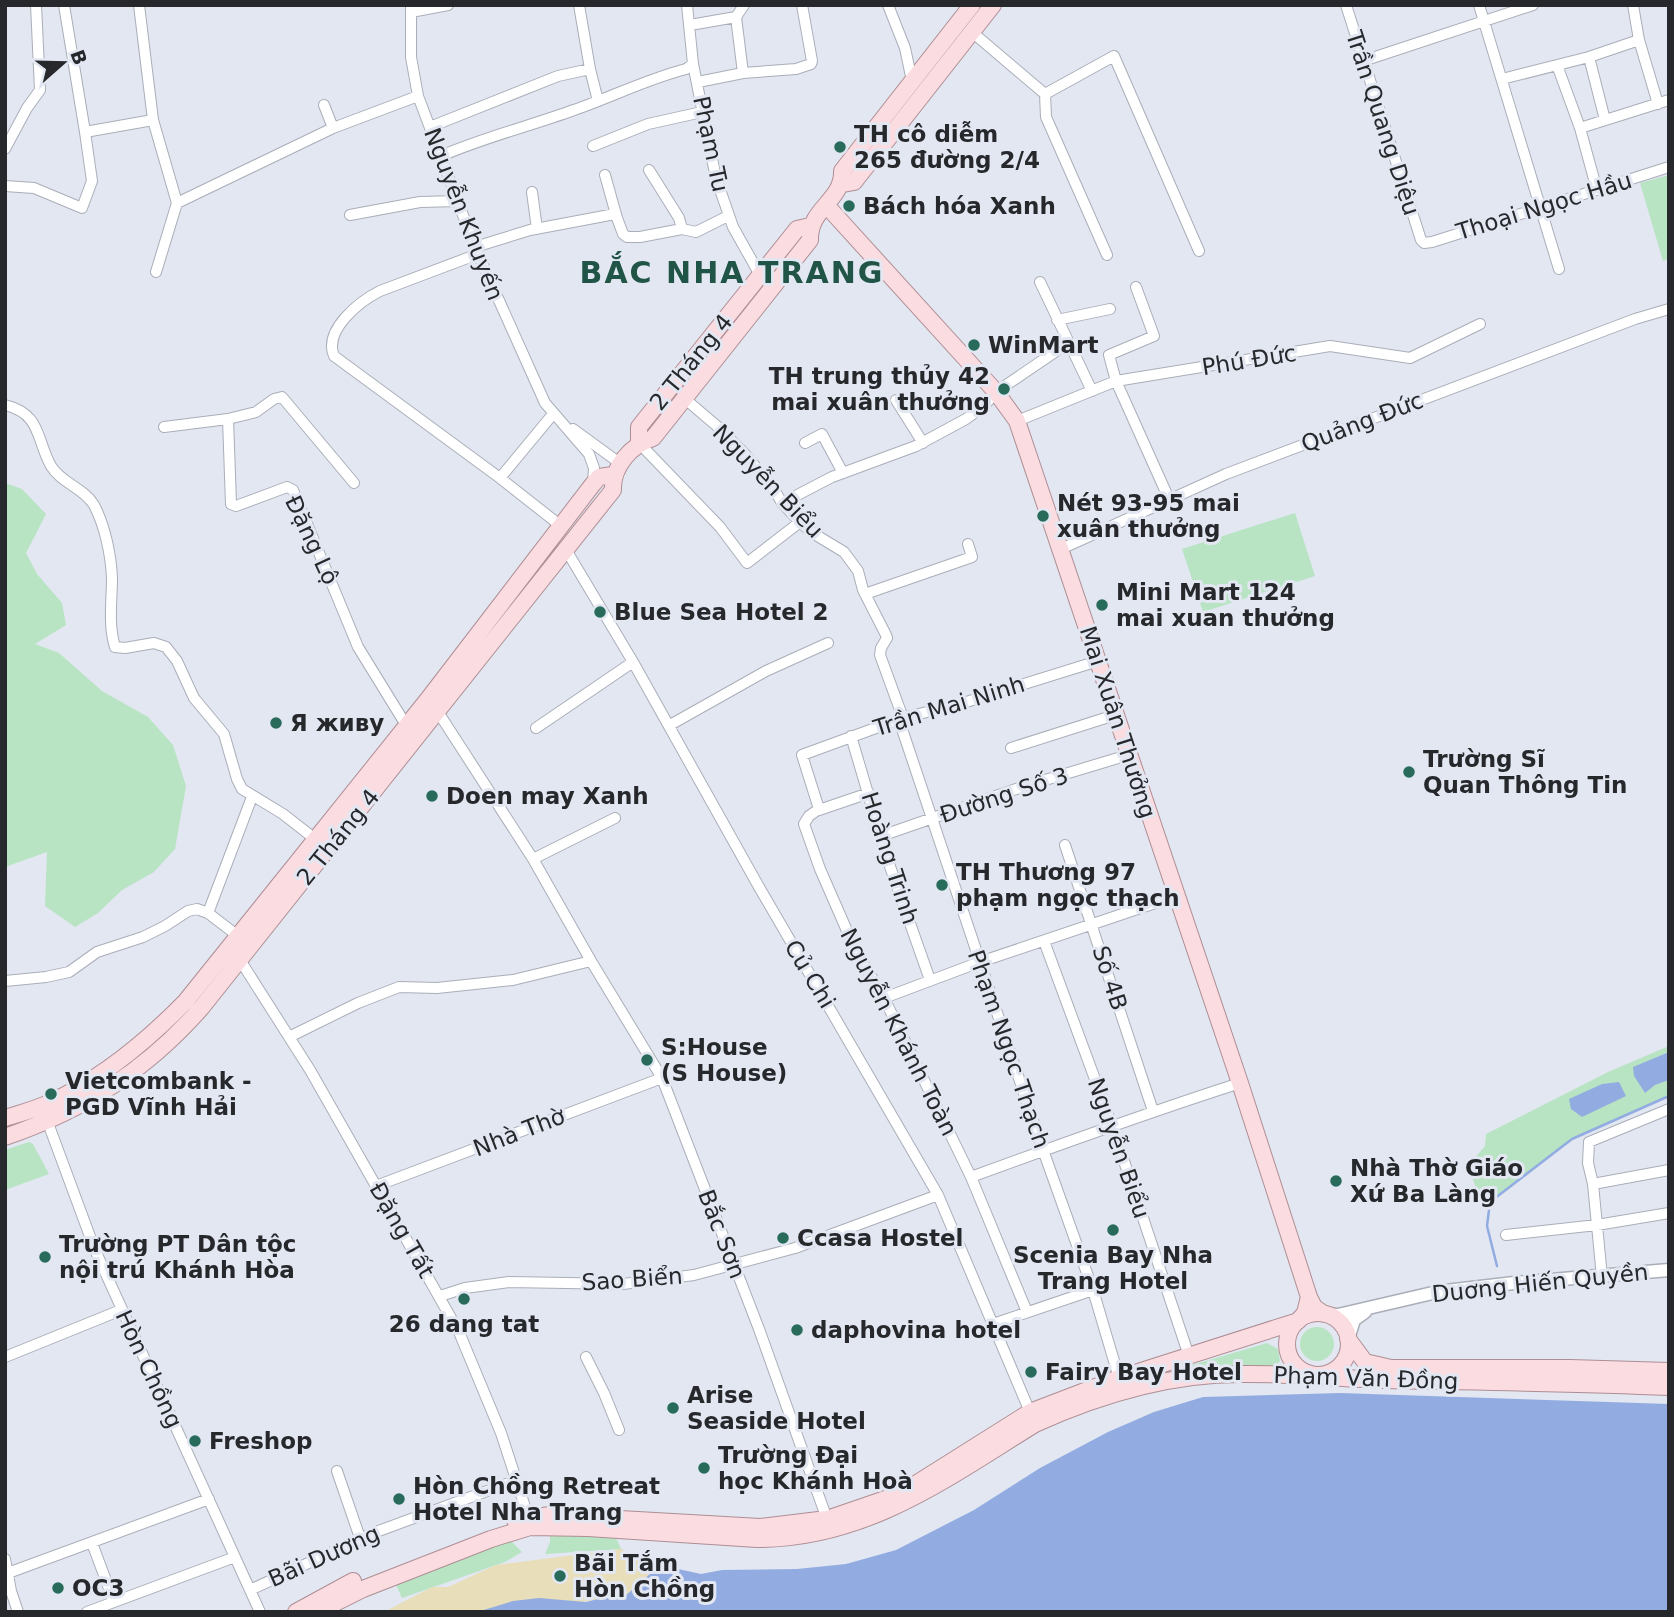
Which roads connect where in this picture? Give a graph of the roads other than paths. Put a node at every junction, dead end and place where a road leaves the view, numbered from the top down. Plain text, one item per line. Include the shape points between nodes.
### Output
1 (36, 5) edge
2 (64, 5) edge
3 (139, 5) edge
4 (448, 5) edge
5 (579, 5) edge
6 (687, 5) edge
7 (744, 5) edge
8 (802, 5) edge
9 (888, 5) edge
10 (972, 5) edge
11 (993, 5) edge
12 (1346, 5) edge
13 (1479, 5) edge
14 (1532, 5) edge
15 (1633, 5) edge
16 (411, 9) edge
17 (736, 17) junction
18 (1484, 20) junction
19 (690, 25) junction
20 (972, 32) junction
21 (1639, 40) junction
22 (1589, 57) junction
23 (1363, 61) junction
24 (693, 64) junction
25 (1557, 65) junction
26 (590, 69) junction
27 (743, 73) junction
28 (1502, 79) junction
29 (912, 81) junction
30 (698, 82) junction
31 (1045, 94) junction
32 (418, 96) junction
33 (1669, 100) edge
34 (598, 101) junction
35 (1658, 104) junction
36 (324, 105) dead end
37 (702, 113) junction
38 (153, 120) junction
39 (1605, 120) junction
40 (430, 127) junction
41 (333, 128) junction
42 (1580, 128) junction
43 (85, 132) junction
44 (593, 146) dead end
45 (5, 149) edge
46 (441, 156) junction
47 (1669, 167) edge
48 (649, 170) dead end
49 (605, 175) dead end
50 (842, 184) junction
51 (5, 186) edge
52 (1597, 190) junction
53 (532, 192) dead end
54 (458, 201) junction
55 (177, 203) junction
56 (826, 205) junction
57 (1541, 207) junction
58 (615, 214) junction
59 (350, 215) dead end
60 (728, 216) junction
61 (810, 226) junction
62 (537, 229) junction
63 (682, 229) junction
64 (1421, 240) joint
65 (477, 250) junction
66 (1199, 251) dead end
67 (1107, 255) dead end
68 (1559, 270) dead end
69 (156, 272) dead end
70 (760, 275) junction
71 (1040, 282) dead end
72 (1136, 287) dead end
73 (1110, 309) dead end
74 (1669, 309) edge
75 (1057, 320) junction
76 (1480, 324) dead end
77 (1068, 343) junction
78 (1116, 380) junction
79 (1091, 391) junction
80 (996, 392) junction
81 (684, 398) junction
82 (896, 400) dead end
83 (5, 405) edge
84 (552, 414) junction
85 (228, 419) junction
86 (1017, 421) junction
87 (164, 427) dead end
88 (639, 443) junction
89 (805, 443) dead end
90 (923, 443) junction
91 (617, 470) junction
92 (843, 473) junction
93 (500, 478) junction
94 (354, 483) dead end
95 (593, 484) junction
96 (1169, 499) junction
97 (782, 503) junction
98 (800, 522) junction
99 (561, 526) junction
100 (968, 544) dead end
101 (565, 548) junction
102 (1061, 549) junction
103 (865, 594) junction
104 (828, 643) dead end
105 (1098, 661) junction
106 (633, 662) junction
107 (433, 705) junction
108 (1115, 715) junction
109 (901, 719) junction
110 (406, 725) junction
111 (670, 725) junction
112 (536, 728) dead end
113 (851, 736) junction
114 (1011, 748) dead end
115 (1128, 755) junction
116 (869, 793) junction
117 (252, 797) junction
118 (819, 810) junction
119 (615, 818) dead end
120 (933, 818) junction
121 (881, 836) junction
122 (315, 839) junction
123 (1065, 845) dead end
124 (533, 859) junction
125 (1176, 896) junction
126 (208, 913) junction
127 (1092, 924) junction
128 (238, 936) junction
129 (1044, 941) junction
130 (234, 955) junction
131 (591, 961) junction
132 (980, 962) junction
133 (930, 980) junction
134 (5, 981) edge
135 (884, 998) junction
136 (289, 1037) junction
137 (662, 1078) junction
138 (1240, 1083) junction
139 (50, 1102) junction
140 (1669, 1110) edge
141 (1153, 1111) junction
142 (5, 1118) edge
143 (48, 1123) junction
144 (1113, 1128) junction
145 (5, 1138) edge
146 (1043, 1150) junction
147 (1669, 1170) edge
148 (971, 1177) junction
149 (1593, 1184) junction
150 (376, 1186) junction
151 (938, 1195) junction
152 (1669, 1213) edge
153 (1597, 1225) junction
154 (1506, 1235) dead end
155 (733, 1263) junction
156 (1669, 1270) edge
157 (1602, 1277) junction
158 (1093, 1290) junction
159 (440, 1296) junction
160 (1309, 1297) junction
161 (1371, 1308) junction
162 (121, 1310) junction
163 (1027, 1312) junction
164 (1324, 1314) junction
165 (1298, 1321) junction
166 (993, 1324) junction
167 (1348, 1339) junction
168 (1189, 1356) junction
169 (5, 1357) edge
170 (586, 1357) dead end
171 (1669, 1371) edge
172 (1317, 1375) junction
173 (1119, 1378) junction
174 (1669, 1387) edge
175 (1033, 1418) junction
176 (619, 1430) dead end
177 (337, 1471) dead end
178 (517, 1480) junction
179 (209, 1499) junction
180 (529, 1522) junction
181 (830, 1525) junction
182 (360, 1538) junction
183 (92, 1543) junction
184 (235, 1557) junction
185 (5, 1559) edge
186 (8, 1573) junction
187 (250, 1590) junction
188 (114, 1602) junction
189 (18, 1612) edge
190 (87, 1612) edge
191 (260, 1612) edge
192 (296, 1612) edge
193 (317, 1612) edge

1 - 45 street via 40,90
2 - 43 street
3 - 38 street
4 - 16 street
5 - 26 street
6 - 19 street, Phạm Tu
7 - 17 street
8 - 27 street via 811,64
9 - 29 street
10 - 29 main road, 2 Tháng 4
11 - 20 main road, 2 Tháng 4
12 - 23 street, Trần Quang Diệu
13 - 18 street
14 - 18 street
15 - 21 street
16 - 32 street, Nguyễn Khuyến via 411,57
17 - 19 street
17 - 27 street
18 - 23 street
18 - 28 street
19 - 24 street, Phạm Tu
20 - 31 street
20 - 50 main road, 2 Tháng 4 via 854,183
21 - 22 street
21 - 35 street
22 - 25 street
22 - 39 street
23 - 64 street, Trần Quang Diệu
24 - 30 street, Phạm Tu
24 - 34 street
25 - 28 street
25 - 42 street
26 - 34 street
26 - 40 street via 558,76
27 - 30 street
28 - 57 street
29 - 50 main road, 2 Tháng 4 via 842,171
30 - 37 street, Phạm Tu
31 - 66 street via 1114,56
31 - 67 street via 1046,117
32 - 40 street, Nguyễn Khuyến
32 - 41 street
33 - 35 street
34 - 46 street
35 - 39 street
36 - 41 street
37 - 44 street via 648,124
37 - 60 street, Phạm Tu
38 - 43 street
38 - 55 street
39 - 42 street
40 - 46 street, Nguyễn Khuyến
41 - 55 street
42 - 52 street
43 - 51 street via 92,181 82,208 34,188
46 - 54 street, Nguyễn Khuyến
47 - 52 street, Thoại Ngọc Hầu
48 - 63 street
49 - 58 street
50 - 56 main road, 2 Tháng 4
52 - 57 street, Thoại Ngọc Hầu
53 - 62 street
54 - 59 street via 420,202
54 - 65 street, Nguyễn Khuyến
55 - 69 street
56 - 61 main road, 2 Tháng 4
56 - 80 main road, Mai Xuân Thưởng
57 - 64 street, Thoại Ngọc Hầu via 1432,242
57 - 68 street
58 - 62 street
58 - 63 street via 627,237
60 - 63 street via 696,232
60 - 70 street, Phạm Tu
61 - 70 main road, 2 Tháng 4 via 797,229
61 - 81 main road, 2 Tháng 4 via 810,240
62 - 65 street
65 - 84 street, Nguyễn Khuyến
65 - 93 street via 356,305 333,336 331,349 334,356
70 - 88 main road, 2 Tháng 4 via 639,427
71 - 75 street
72 - 78 street via 1154,336 1109,355
73 - 75 street
74 - 96 street, Quảng Đức via 1238,469
75 - 77 street
76 - 78 street, Phú Đức via 1410,358 1330,346
77 - 79 street
77 - 80 street
78 - 79 street, Phú Đức
78 - 96 street
79 - 86 street, Phú Đức
80 - 86 main road, Mai Xuân Thưởng
80 - 90 street via 984,406
81 - 88 main road, 2 Tháng 4 via 653,438
81 - 97 street, Nguyễn Biểu via 743,452
82 - 90 street
83 - 117 street via 33,422 51,466 89,498 97,513 111,569 114,647 154,643 169,650 194,698 223,734 237,779
84 - 91 street, Nguyễn Khuyến
84 - 93 street
84 - 95 street, Nguyễn Khuyến via 589,454
85 - 87 street
85 - 94 street via 256,412 282,397
85 - 110 street, Đặng Lộ via 231,504 287,487 293,490 358,647
86 - 102 main road, Mai Xuân Thưởng
88 - 91 main road, 2 Tháng 4
88 - 98 street via 720,527 747,563
89 - 92 street via 822,434
90 - 92 street
91 - 95 main road, 2 Tháng 4
91 - 101 main road, 2 Tháng 4 via 613,490
92 - 97 street
93 - 99 street
95 - 99 main road, 2 Tháng 4
96 - 102 street, Quảng Đức
97 - 98 street, Nguyễn Biểu
98 - 103 street, Nguyễn Biểu via 844,552 858,571
99 - 107 main road, 2 Tháng 4
100 - 103 street via 972,557
101 - 106 street, Củ Chi
101 - 107 main road, 2 Tháng 4
102 - 105 main road, Mai Xuân Thưởng
103 - 109 street, Nguyễn Biểu via 886,635 880,655
104 - 111 street via 766,671
105 - 108 main road, Mai Xuân Thưởng
105 - 109 street, Trần Mai Ninh
106 - 111 street, Củ Chi
106 - 112 street
107 - 110 main road, 2 Tháng 4
107 - 124 street, Bắc Sơn
107 - 130 main road, 2 Tháng 4
108 - 114 street
108 - 115 main road, Mai Xuân Thưởng
109 - 113 street, Trần Mai Ninh
109 - 120 street, Phạm Ngọc Thạch
110 - 122 main road, 2 Tháng 4
111 - 151 street, Củ Chi
113 - 116 street, Hoàng Trinh
113 - 118 street, Trần Mai Ninh via 802,755
115 - 120 street, Đường Số 3
115 - 125 main road, Mai Xuân Thưởng
116 - 118 street
116 - 121 street, Hoàng Trinh
117 - 122 street
117 - 126 street
118 - 135 street, Nguyễn Khánh Toàn via 806,819 805,831 852,942
119 - 124 street
120 - 121 street, Đường Số 3
120 - 132 street, Phạm Ngọc Thạch
121 - 133 street, Hoàng Trinh
122 - 128 main road, 2 Tháng 4
123 - 127 street, Số 4B
124 - 131 street, Bắc Sơn
125 - 127 street
125 - 138 main road, Mai Xuân Thưởng
126 - 128 street
126 - 134 street via 188,911 143,937 97,952 69,972
127 - 129 street
127 - 141 street, Số 4B
128 - 130 main road, 2 Tháng 4
129 - 132 street
129 - 144 street, Nguyễn Biểu
130 - 136 street, Đặng Tất
130 - 139 main road, 2 Tháng 4 via 158,1029 94,1079
130 - 143 main road, 2 Tháng 4 via 182,1030 133,1072
131 - 136 street via 513,980 399,987
131 - 137 street, Bắc Sơn
132 - 133 street
132 - 146 street, Phạm Ngọc Thạch
133 - 135 street
135 - 148 street, Nguyễn Khánh Toàn
136 - 150 street, Đặng Tất
137 - 150 street, Nhà Thờ
137 - 155 street, Bắc Sơn
138 - 141 street
138 - 160 main road, Mai Xuân Thưởng
139 - 142 main road, 2 Tháng 4
139 - 143 main road
140 - 149 street via 1589,1142
141 - 144 street
143 - 145 main road, 2 Tháng 4
143 - 162 street, Hòn Chồng
144 - 146 street
144 - 168 street, Nguyễn Biểu
146 - 148 street
146 - 158 street, Phạm Ngọc Thạch
147 - 149 street
148 - 163 street, Nguyễn Khánh Toàn
149 - 153 street
150 - 159 street, Đặng Tất
151 - 155 street, Sao Biển via 795,1248
151 - 166 street, Củ Chi
152 - 153 street
153 - 154 street
153 - 157 street
155 - 159 street, Sao Biển via 643,1283 509,1282
155 - 181 street, Bắc Sơn
156 - 157 street, Duơng Hiến Quyền
157 - 161 street, Duơng Hiến Quyền via 1450,1291
158 - 163 street
158 - 173 street, Phạm Ngọc Thạch
159 - 178 street, Đặng Tất via 477,1370
160 - 164 main road, Mai Xuân Thưởng
160 - 165 main road via 1306,1312
161 - 164 street, Duơng Hiến Quyền
161 - 167 street via 1354,1320
162 - 169 street
162 - 179 street, Hòn Chồng
163 - 166 street
164 - 165 main road
164 - 167 main road via 1340,1323
165 - 168 main road, Phạm Văn Đồng
165 - 172 main road via 1288,1336 1289,1354 1300,1369
166 - 175 street, Củ Chi
167 - 171 main road, Phạm Văn Đồng via 1365,1362 1391,1368
167 - 172 main road via 1341,1365
168 - 173 main road, Phạm Văn Đồng
170 - 176 street
172 - 174 main road, Phạm Văn Đồng
172 - 175 main road, Phạm Văn Đồng via 1187,1378
173 - 175 main road, Phạm Văn Đồng
175 - 181 main road, Phạm Văn Đồng
177 - 182 street
178 - 180 street, Đặng Tất
178 - 182 street, Bãi Dương
179 - 183 street
179 - 184 street, Hòn Chồng
180 - 181 main road, Phạm Văn Đồng via 576,1516 760,1528
180 - 192 main road, Phạm Văn Đồng via 486,1529 345,1585
180 - 193 main road, Phạm Văn Đồng via 350,1594
182 - 187 street, Bãi Dương
183 - 186 street
183 - 188 street
184 - 187 street, Hòn Chồng
184 - 188 street
185 - 186 street
186 - 189 street
187 - 191 street, Hòn Chồng
188 - 190 street

